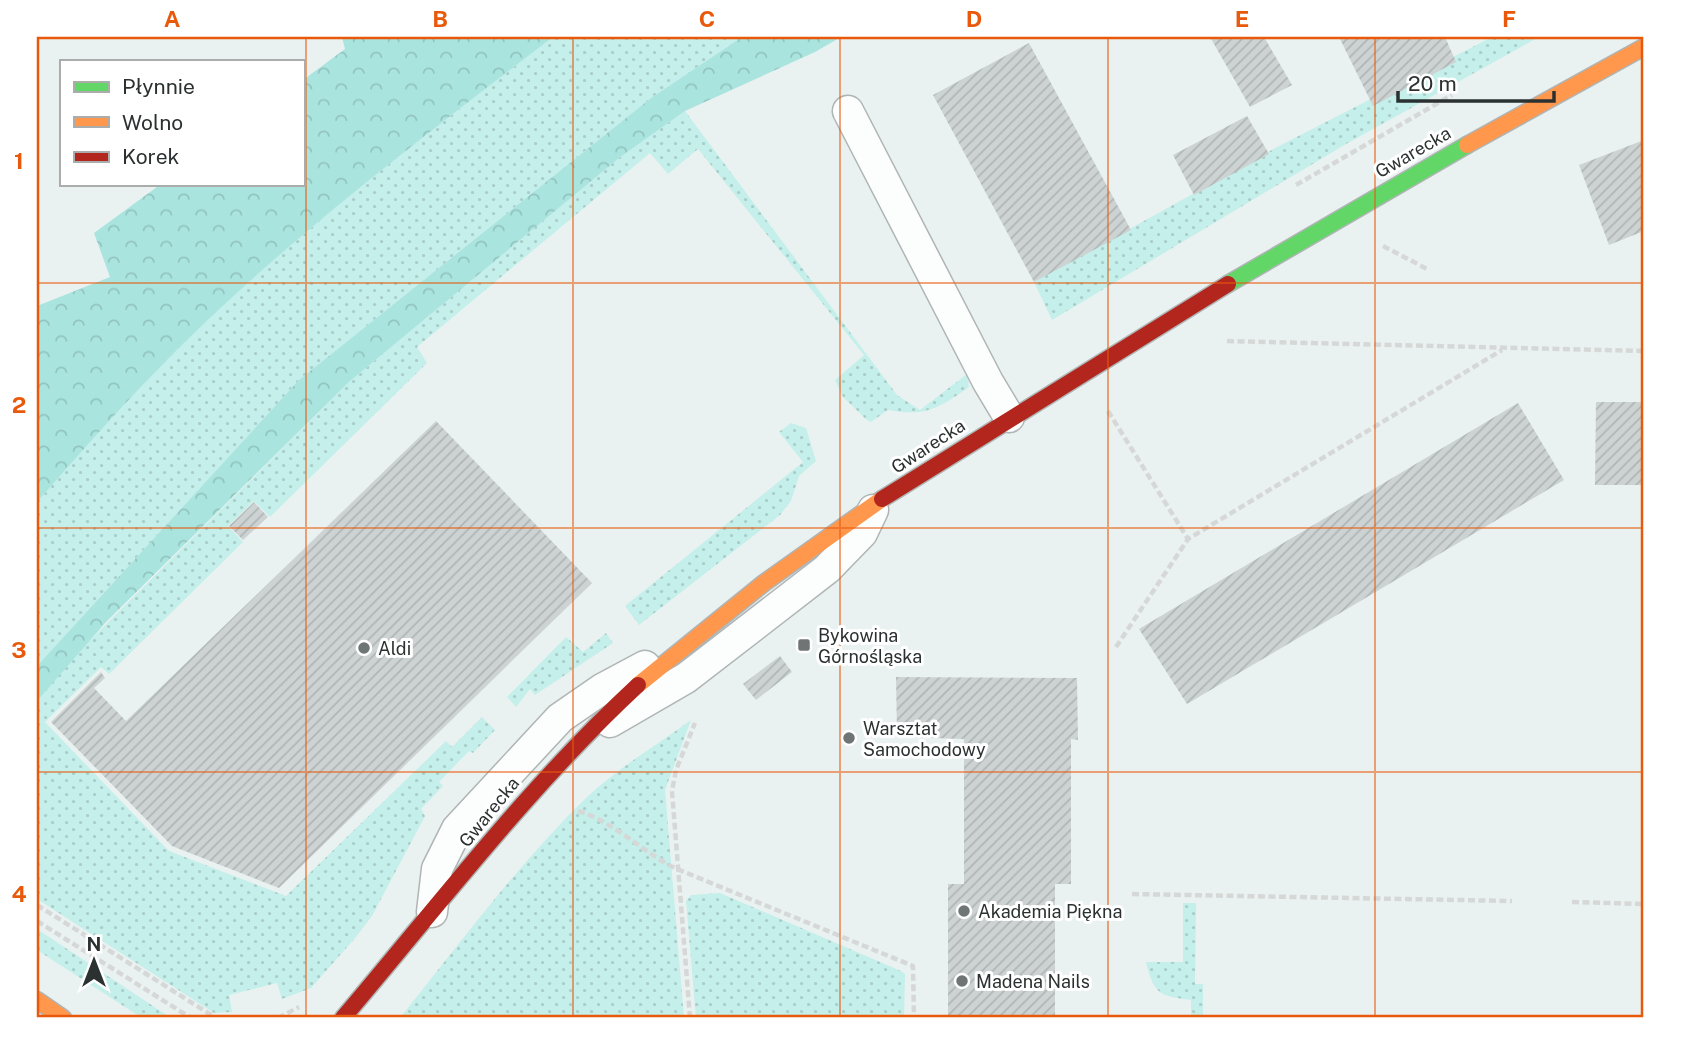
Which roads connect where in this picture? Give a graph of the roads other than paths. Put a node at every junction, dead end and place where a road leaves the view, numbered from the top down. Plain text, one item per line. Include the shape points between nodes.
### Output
1 (1644, 47) edge
2 (848, 111) dead end
3 (1009, 417) junction
4 (876, 503) junction
5 (686, 645) junction
6 (585, 735) junction
7 (432, 912) junction
8 (37, 1000) edge
9 (63, 1018) edge
10 (342, 1018) edge

1 - 3 street, Gwarecka via 1393,185
2 - 3 lane
3 - 4 street, Gwarecka
4 - 5 street, Gwarecka via 781,568
4 - 6 lane via 862,533 827,569 686,678
5 - 6 street, Gwarecka
5 - 7 lane via 602,689 560,718 457,829 437,869
6 - 7 street, Gwarecka via 538,783
7 - 10 street, Gwarecka
8 - 9 street

